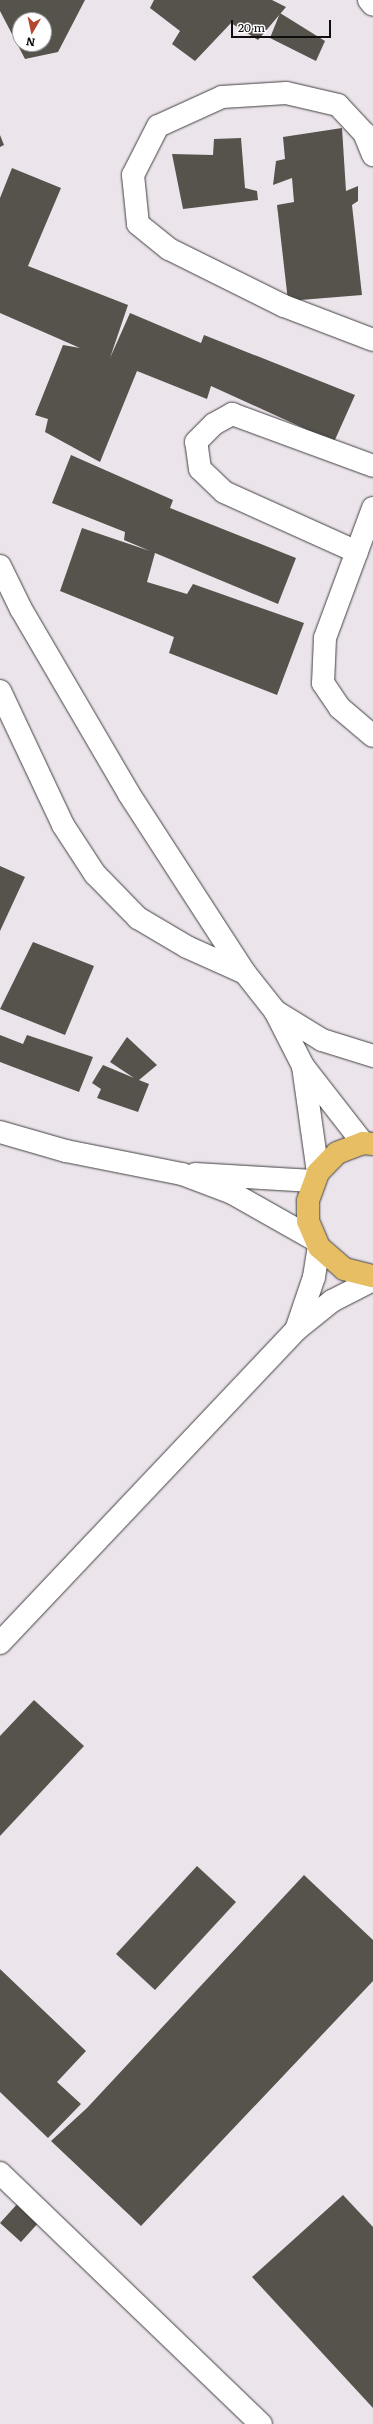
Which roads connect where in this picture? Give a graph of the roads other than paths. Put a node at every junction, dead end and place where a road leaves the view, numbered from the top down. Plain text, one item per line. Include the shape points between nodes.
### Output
1 (369, 0) edge
2 (373, 5) edge
3 (373, 155) edge
4 (373, 340) edge
5 (373, 466) edge
6 (373, 508) edge
7 (357, 552) junction
8 (0, 566) edge
9 (0, 691) edge
10 (373, 736) edge
11 (245, 973) junction
12 (275, 1011) junction
13 (373, 1056) edge
14 (303, 1066) junction
15 (0, 1132) edge
16 (368, 1143) edge
17 (182, 1174) junction
18 (316, 1177) junction
19 (316, 1243) junction
20 (373, 1276) edge
21 (373, 1280) edge
22 (296, 1330) junction
23 (0, 1643) edge
24 (0, 2173) edge
25 (261, 2424) edge

1 - 2 street
3 - 4 street via 364,133 338,105 286,93 222,97 158,126 133,175 138,224 169,249 284,306
5 - 7 street via 232,414 214,424 196,442 200,469 224,492
6 - 7 street
7 - 10 street via 325,638 323,683 340,708
8 - 11 street via 21,609 129,794
9 - 11 street via 63,825 95,874 138,918 187,947
11 - 12 street
12 - 13 street via 322,1040
12 - 14 street
14 - 16 street
14 - 18 street
15 - 17 street via 66,1151
16 - 18 highway via 337,1153
17 - 18 street
17 - 19 street via 232,1193
18 - 19 highway via 308,1221
19 - 20 highway via 344,1269
19 - 22 street via 314,1277
21 - 22 street via 332,1301
22 - 23 street
24 - 25 street

